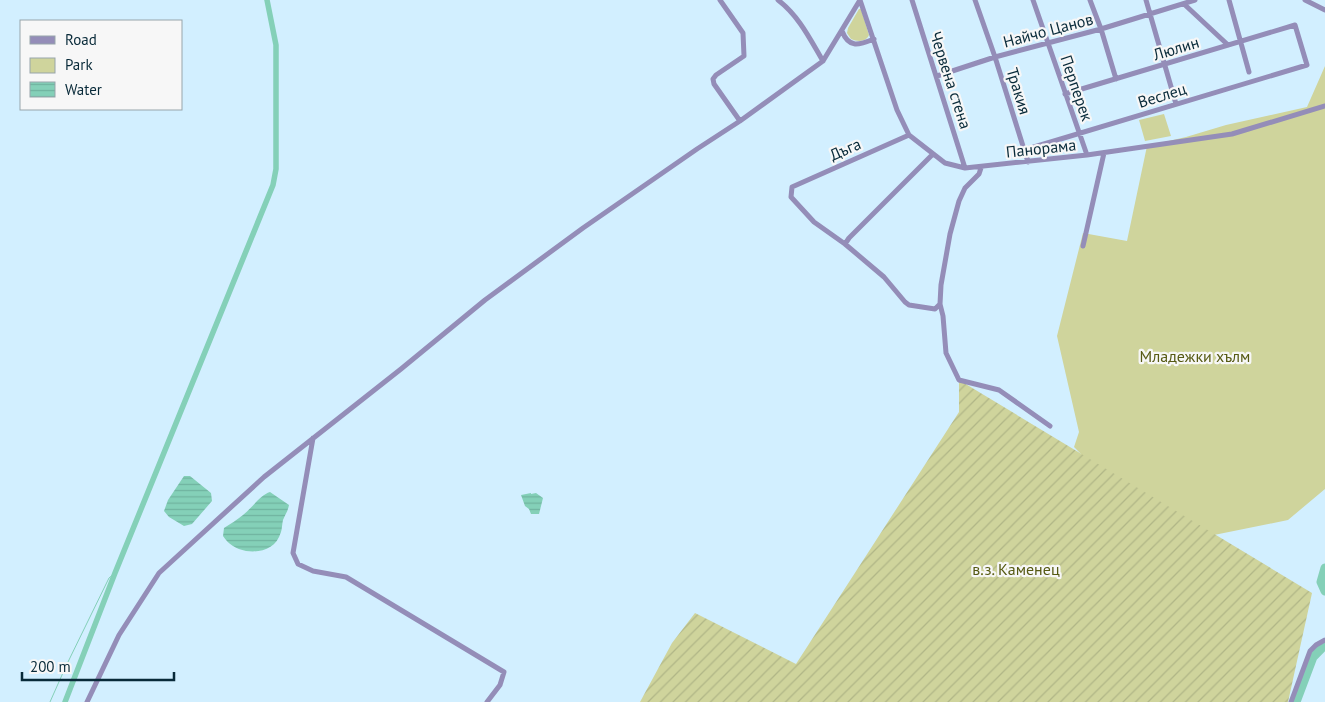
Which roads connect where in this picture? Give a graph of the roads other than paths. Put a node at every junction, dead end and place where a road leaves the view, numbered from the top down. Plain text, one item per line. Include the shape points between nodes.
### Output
1 (720, 0) edge
2 (778, 0) edge
3 (860, 0) edge
4 (912, 0) edge
5 (975, 0) edge
6 (1033, 0) edge
7 (1090, 0) edge
8 (1146, 0) edge
9 (1195, 0) edge
10 (1229, 0) edge
11 (1305, 0) edge
12 (1184, 4) junction
13 (1325, 10) edge
14 (1151, 13) junction
15 (1101, 29) junction
16 (842, 31) junction
17 (874, 38) junction
18 (1048, 42) junction
19 (1239, 42) junction
20 (1228, 45) junction
21 (995, 57) junction
22 (823, 61) junction
23 (1165, 64) junction
24 (1306, 65) joint
25 (1249, 72) dead end
26 (937, 76) junction
27 (1116, 79) junction
28 (1065, 94) junction
29 (1176, 104) junction
30 (1325, 106) edge
31 (740, 122) junction
32 (1079, 134) junction
33 (909, 135) junction
34 (1024, 150) junction
35 (1104, 153) junction
36 (932, 154) junction
37 (1087, 155) junction
38 (1028, 162) junction
39 (966, 168) junction
40 (981, 168) junction
41 (845, 244) junction
42 (1083, 246) dead end
43 (940, 304) junction
44 (1050, 426) dead end
45 (313, 438) junction
46 (1325, 640) edge
47 (88, 702) edge
48 (487, 702) edge
49 (1291, 702) edge

1 - 31 street via 743,33 744,56 713,79
2 - 22 street via 798,19
3 - 16 street
3 - 17 street, Панорама
4 - 26 street, Червена стена
5 - 21 street, Тракия
6 - 18 street, Перперек
7 - 15 street
8 - 14 street
9 - 12 street, Найчо Цанов
10 - 19 street
11 - 13 street
12 - 14 street, Найчо Цанов
12 - 20 street
14 - 15 street, Найчо Цанов
14 - 23 street
15 - 18 street, Найчо Цанов
15 - 27 street
16 - 17 street via 845,40 852,44
16 - 22 street
17 - 33 street, Панорама via 897,110
18 - 21 street, Найчо Цанов
18 - 28 street, Перперек
19 - 20 street, Люлин
19 - 24 street, Люлин via 1295,25
19 - 25 street
20 - 23 street, Люлин
21 - 26 street, Найчо Цанов
21 - 34 street, Тракия
22 - 31 street
23 - 27 street, Люлин
23 - 29 street
24 - 29 street, Веслец
26 - 39 street, Червена стена
27 - 28 street, Люлин
28 - 32 street, Перперек
29 - 32 street, Веслец
30 - 35 street, Панорама via 1232,134
31 - 45 street via 560,244
32 - 34 street, Веслец
32 - 37 street, Перперек
33 - 36 street, Панорама
33 - 41 street, Дъга via 792,187 791,197 814,222
34 - 38 street, Тракия
35 - 37 street, Панорама
35 - 42 street
36 - 39 street, Панорама via 945,163
36 - 41 street
37 - 38 street, Панорама
38 - 40 street, Панорама
39 - 40 street, Панорама
40 - 43 street via 965,188 956,212
41 - 43 street via 884,277 909,305 935,309
43 - 44 street via 946,353 959,380 999,390
45 - 47 street via 264,477 159,573 119,635
45 - 48 street via 293,553 298,564 313,571 346,576 504,672 500,685
46 - 49 street via 1310,651

